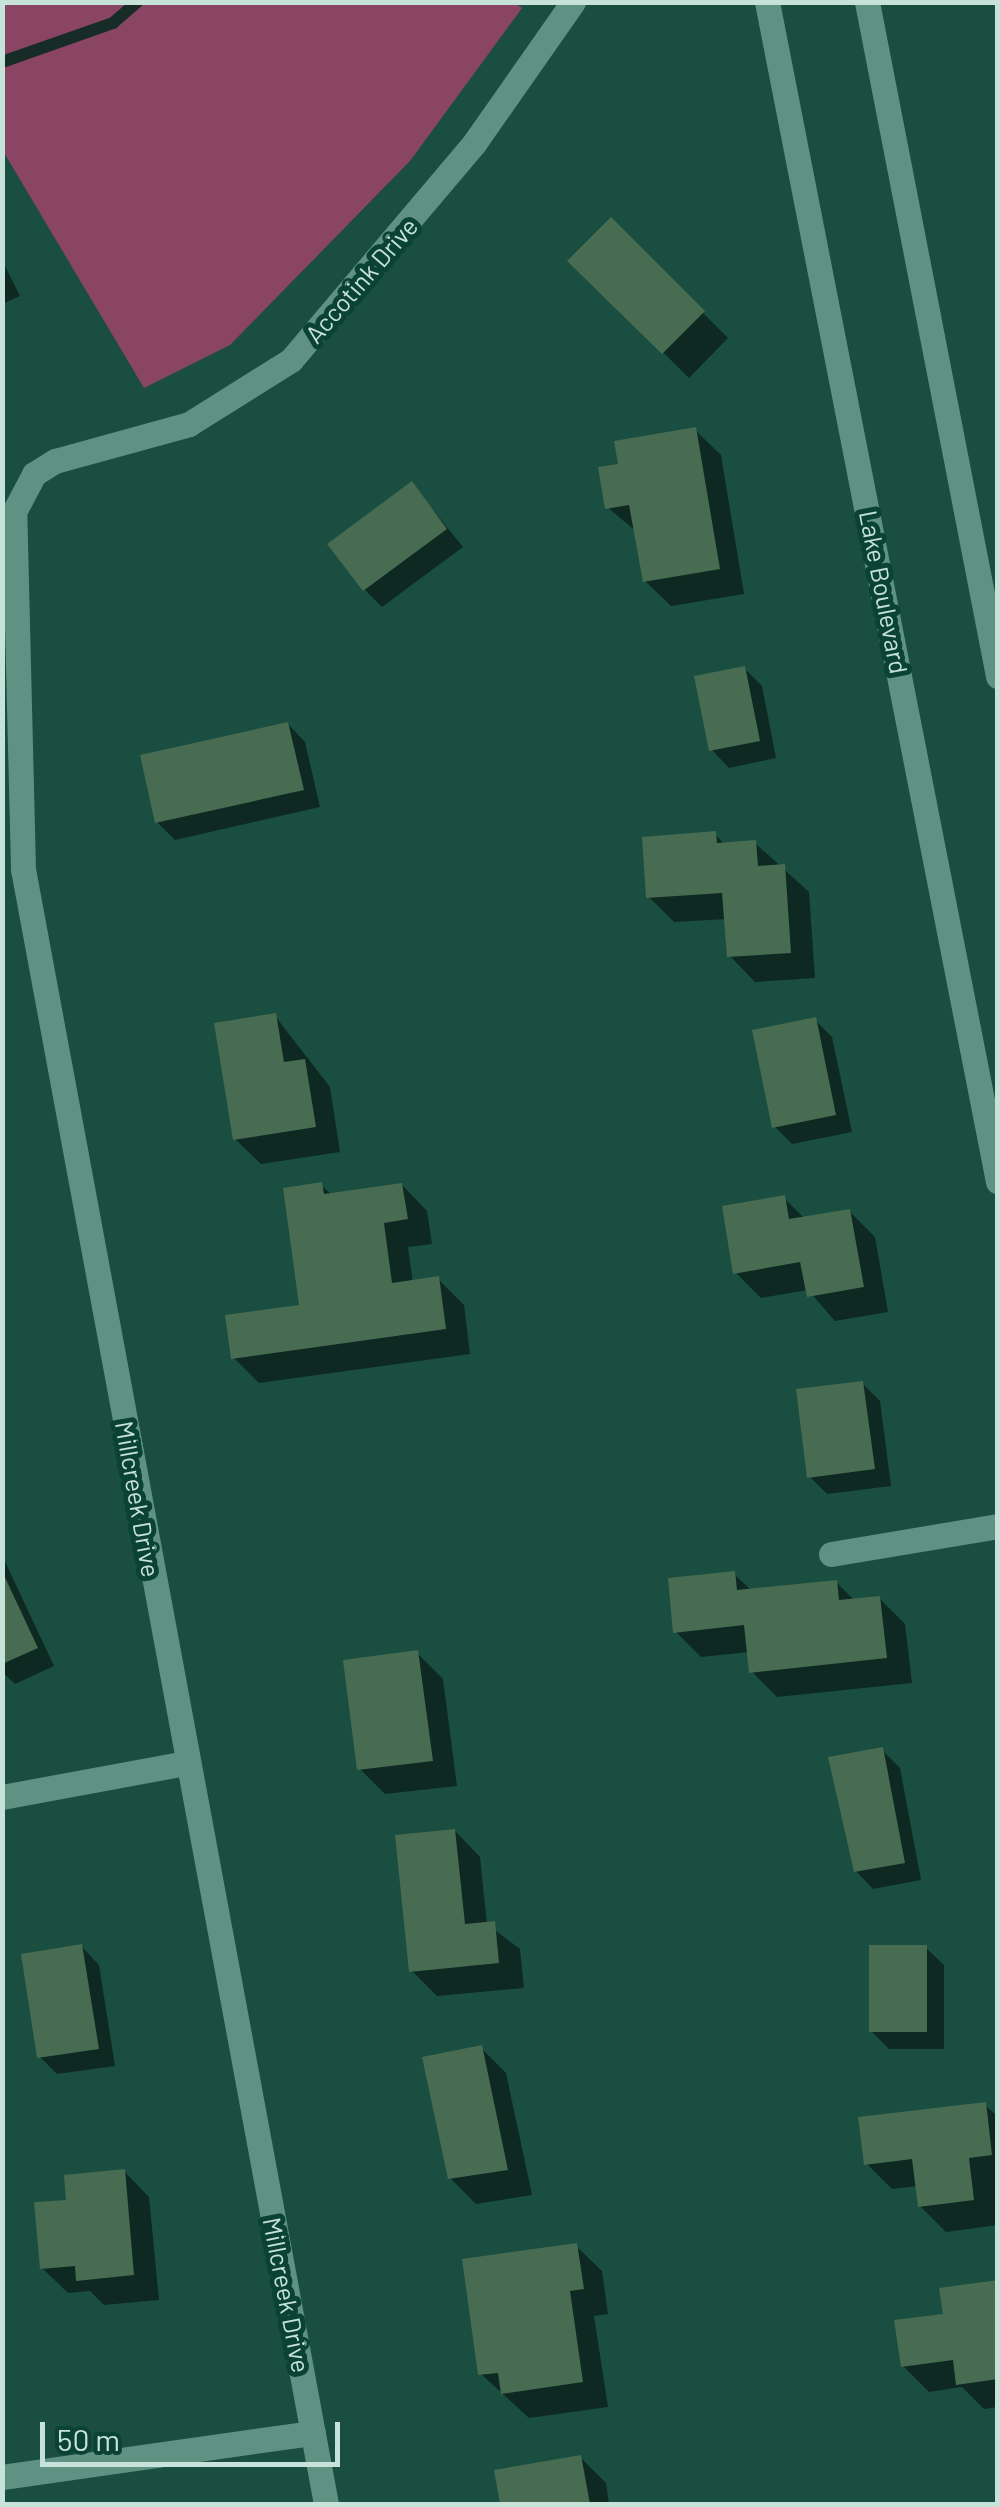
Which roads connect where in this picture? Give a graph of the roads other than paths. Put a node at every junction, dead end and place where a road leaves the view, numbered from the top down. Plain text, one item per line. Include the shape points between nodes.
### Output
1 (573, 2) edge
2 (767, 2) edge
3 (867, 2) edge
4 (23, 488) joint
5 (998, 676) edge
6 (998, 1182) edge
7 (998, 1526) edge
8 (831, 1554) dead end
9 (186, 1763) junction
10 (2, 1798) edge
11 (314, 2433) junction
12 (2, 2477) edge
13 (326, 2504) edge

1 - 4 street, Accotink Drive via 475,142 291,360 189,424 55,461
2 - 6 street, Lake Boulevard
3 - 5 street
4 - 9 street, Millcreek Drive via 10,595 23,869
7 - 8 street
9 - 10 street
9 - 11 street, Millcreek Drive
11 - 12 street
11 - 13 street, Millcreek Drive

